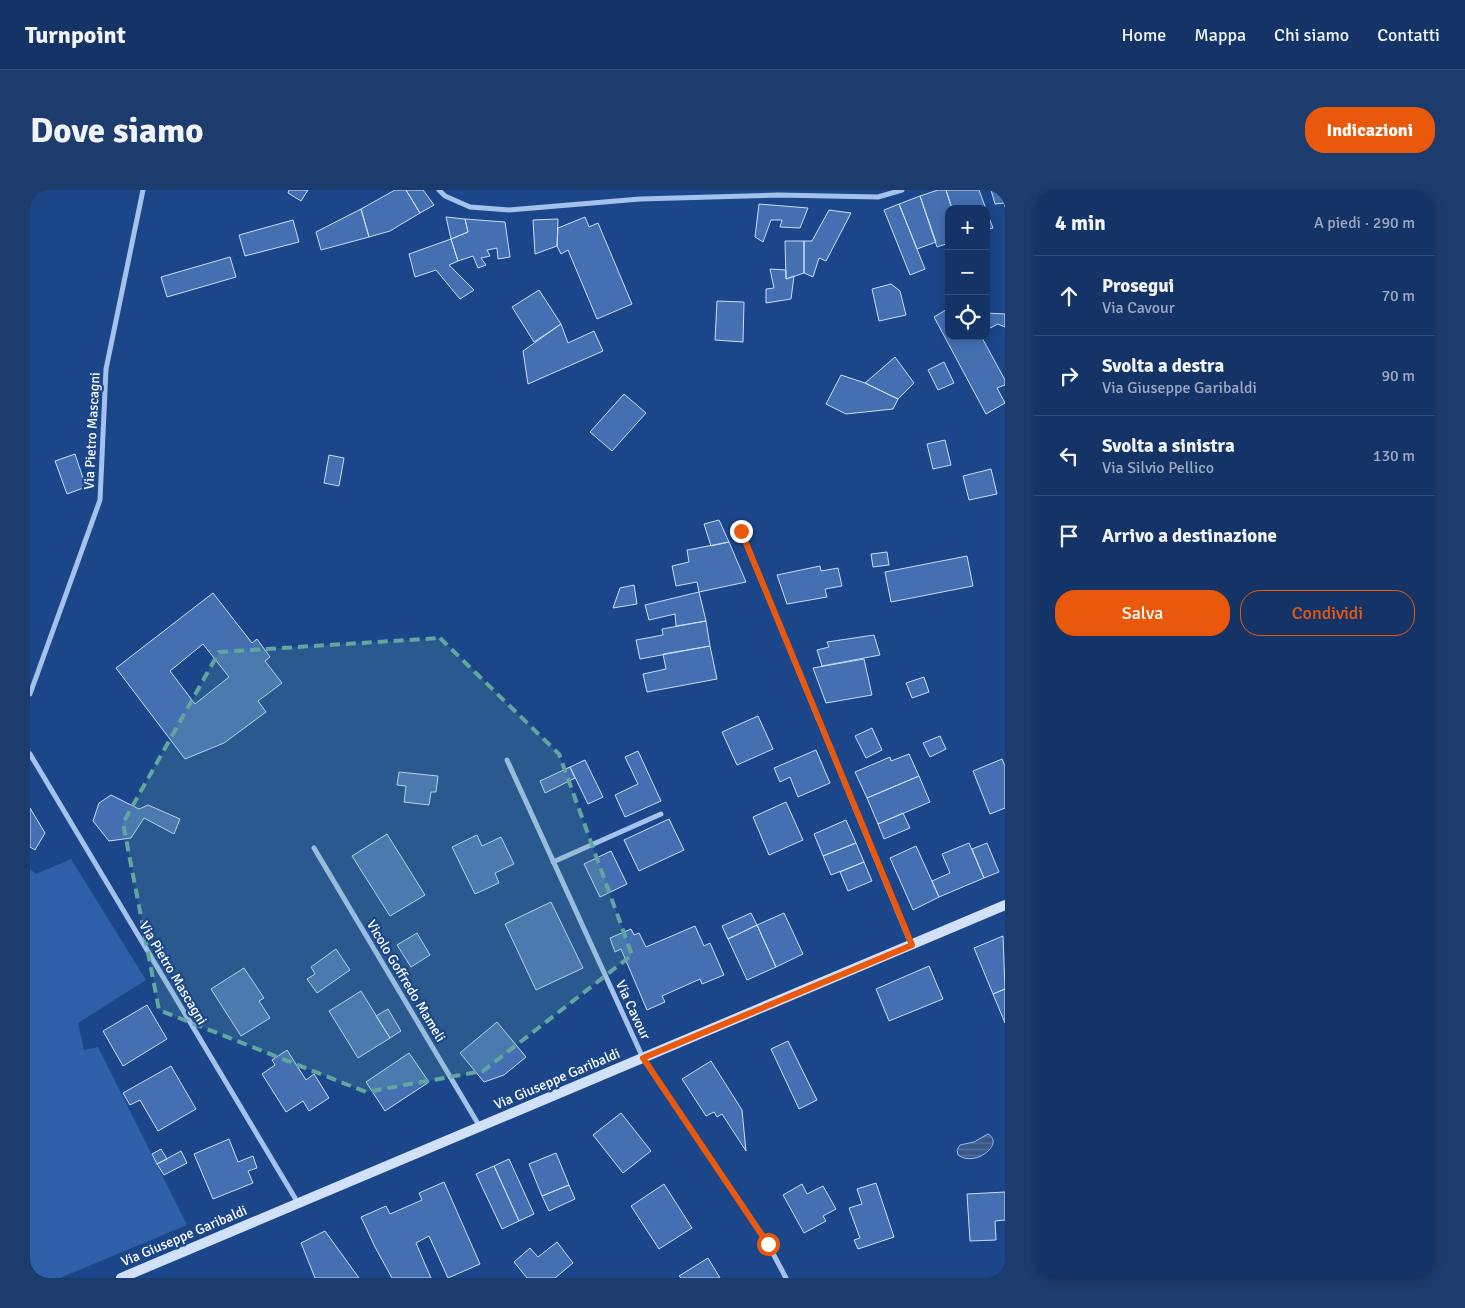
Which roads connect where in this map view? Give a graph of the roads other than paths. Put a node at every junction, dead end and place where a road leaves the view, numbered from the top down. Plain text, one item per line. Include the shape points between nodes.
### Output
1 (143, 190) edge
2 (439, 190) edge
3 (902, 190) edge
4 (741, 531) dead end
5 (30, 694) edge
6 (30, 754) edge
7 (507, 760) dead end
8 (661, 814) dead end
9 (314, 848) dead end
10 (554, 862) junction
11 (1005, 905) edge
12 (912, 945) junction
13 (643, 1058) junction
14 (480, 1126) junction
15 (298, 1203) junction
16 (120, 1278) edge
17 (786, 1278) edge

1 - 5 street, Via Pietro Mascagni via 106,369 100,500
2 - 3 street via 470,207 509,210 640,199 778,195 878,197
4 - 12 street
6 - 15 street, Via Pietro Mascagni
7 - 10 street, Via Cavour
8 - 10 street
9 - 14 street, Vicolo Goffredo Mameli
10 - 13 street, Via Cavour
11 - 12 main road, Via Giuseppe Garibaldi
12 - 13 main road, Via Giuseppe Garibaldi
13 - 14 main road, Via Giuseppe Garibaldi
13 - 17 street, Via Cavour via 768,1244
14 - 15 main road, Via Giuseppe Garibaldi
15 - 16 main road, Via Giuseppe Garibaldi

